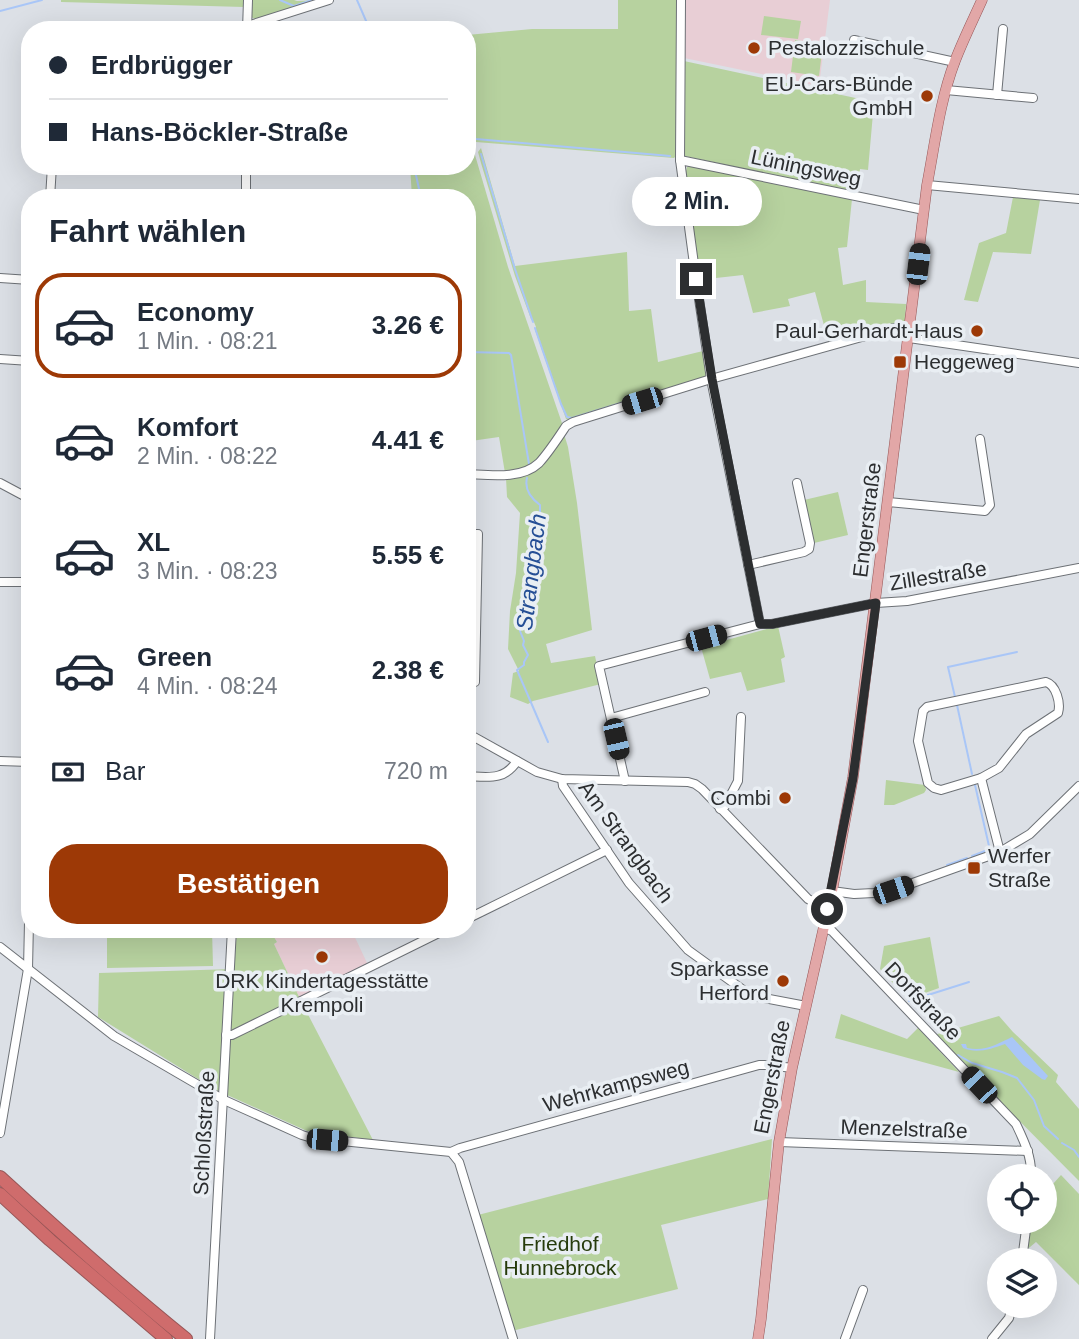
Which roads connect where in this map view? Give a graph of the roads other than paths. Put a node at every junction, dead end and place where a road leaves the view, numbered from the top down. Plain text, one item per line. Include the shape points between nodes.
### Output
1 (248, 0) edge
2 (329, 0) edge
3 (681, 0) edge
4 (982, 0) edge
5 (247, 21) edge
6 (268, 21) edge
7 (1003, 29) dead end
8 (855, 40) dead end
9 (955, 62) junction
10 (946, 90) junction
11 (997, 95) junction
12 (1033, 99) dead end
13 (680, 160) junction
14 (928, 184) junction
15 (1079, 199) edge
16 (925, 210) junction
17 (0, 278) edge
18 (21, 279) edge
19 (909, 332) junction
20 (0, 359) edge
21 (21, 360) edge
22 (1079, 363) edge
23 (712, 379) junction
24 (980, 439) dead end
25 (476, 474) edge
26 (0, 483) edge
27 (797, 483) dead end
28 (21, 494) edge
29 (888, 502) junction
30 (476, 534) edge
31 (748, 565) junction
32 (1079, 568) edge
33 (0, 582) edge
34 (21, 582) edge
35 (876, 603) junction
36 (760, 624) junction
37 (476, 633) edge
38 (705, 692) dead end
39 (741, 717) dead end
40 (611, 718) junction
41 (476, 738) edge
42 (0, 761) edge
43 (517, 761) junction
44 (21, 762) edge
45 (476, 776) edge
46 (981, 778) junction
47 (562, 779) junction
48 (625, 781) junction
49 (1079, 786) edge
50 (720, 809) junction
51 (607, 850) junction
52 (1000, 852) junction
53 (831, 891) junction
54 (827, 909) junction
55 (476, 915) edge
56 (823, 927) junction
57 (29, 938) edge
58 (231, 938) edge
59 (429, 938) edge
60 (0, 947) edge
61 (28, 969) junction
62 (806, 1006) junction
63 (226, 1035) junction
64 (792, 1069) junction
65 (224, 1100) junction
66 (0, 1133) edge
67 (779, 1142) junction
68 (1028, 1151) junction
69 (452, 1152) junction
70 (1030, 1164) edge
71 (0, 1177) edge
72 (0, 1194) edge
73 (863, 1290) dead end
74 (1009, 1318) edge
75 (166, 1339) edge
76 (186, 1339) edge
77 (210, 1339) edge
78 (513, 1339) edge
79 (758, 1339) edge
80 (845, 1339) edge
81 (992, 1339) edge

1 - 5 street
2 - 6 street
3 - 13 street
4 - 9 main road, Engerstraße
7 - 11 street
8 - 9 street
9 - 10 main road, Engerstraße
10 - 11 street
10 - 14 main road, Engerstraße
11 - 12 street
13 - 16 street, Lüningsweg
13 - 23 street
14 - 15 street
14 - 16 main road, Engerstraße
16 - 19 main road, Engerstraße
17 - 18 street
19 - 22 street
19 - 23 street via 894,328
19 - 29 main road, Engerstraße
20 - 21 street
23 - 25 street via 573,422 529,469
23 - 31 street
24 - 29 street via 990,505 985,511
26 - 28 street
27 - 31 street via 809,549
29 - 35 main road, Engerstraße
30 - 37 street
31 - 36 street
32 - 35 street, Zillestraße
33 - 34 street
35 - 36 street, Zillestraße
35 - 53 main road, Engerstraße via 853,778
36 - 40 street, Zillestraße via 599,666
38 - 40 street
39 - 50 street via 738,781
40 - 48 street
41 - 43 street
42 - 44 street
43 - 45 street via 501,776
43 - 47 street via 545,776
46 - 46 street via 999,768 1026,734 1058,713 1051,683 923,711 918,741 928,783 941,790
46 - 52 street
47 - 48 street
47 - 51 street, Am Strangbach
48 - 50 street via 695,784
49 - 52 street via 1030,834
50 - 54 street via 808,899
51 - 55 street
51 - 62 street, Am Strangbach via 629,883 688,950 746,992
52 - 53 street via 893,890
53 - 54 main road, Engerstraße
54 - 56 main road, Engerstraße
56 - 62 main road, Engerstraße
56 - 68 street, Dorfstraße via 832,931 1016,1124
57 - 61 street
58 - 63 street, Schloßstraße
59 - 63 street
60 - 61 street
61 - 65 street via 114,1036
61 - 66 street
62 - 64 main road, Engerstraße
63 - 65 street, Schloßstraße
64 - 67 main road, Engerstraße
64 - 69 street, Wehrkampsweg via 759,1065
65 - 69 street via 312,1138
65 - 77 street, Schloßstraße
67 - 68 street, Menzelstraße
67 - 79 main road, Engerstraße
68 - 70 street, Dorfstraße
69 - 78 street via 459,1162
71 - 76 highway
72 - 75 highway
73 - 80 street
74 - 81 street

